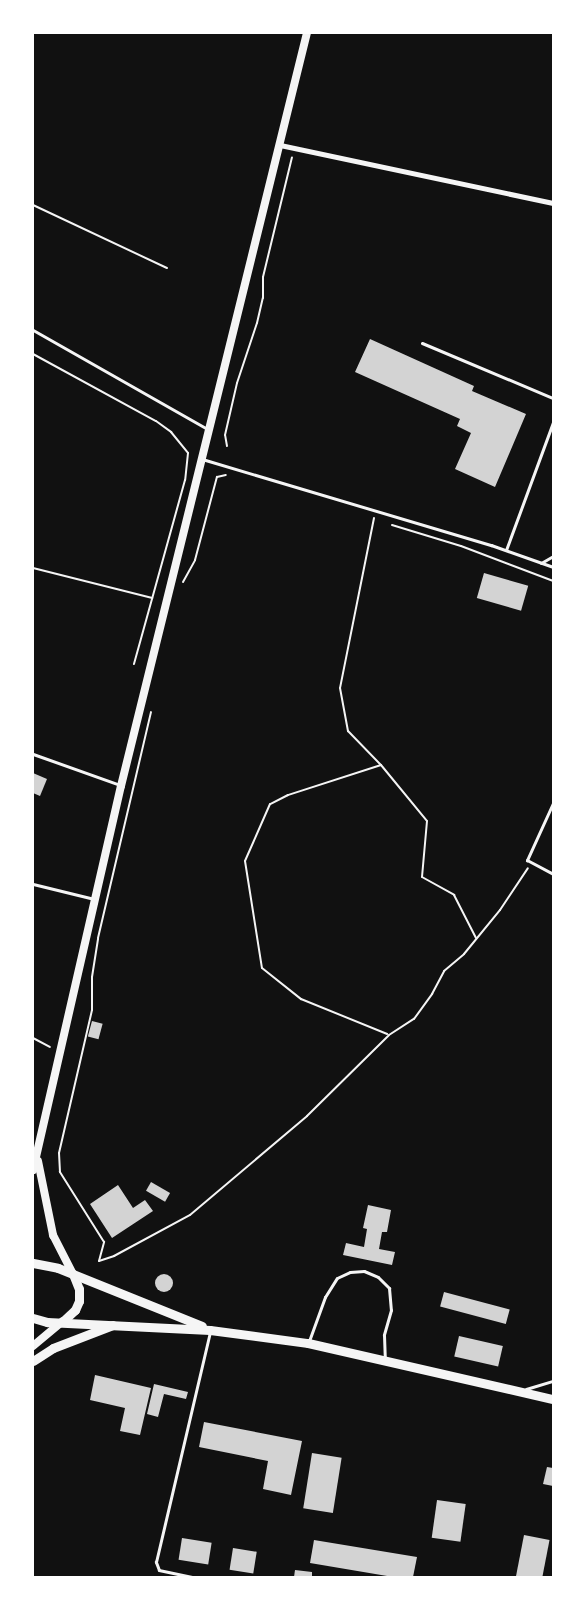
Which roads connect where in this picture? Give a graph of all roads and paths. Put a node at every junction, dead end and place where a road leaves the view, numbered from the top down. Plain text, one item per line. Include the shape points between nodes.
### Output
1 (306, 33) edge
2 (280, 145) junction
3 (294, 148) junction
4 (553, 203) edge
5 (33, 205) edge
6 (167, 268) dead end
7 (33, 330) edge
8 (422, 343) dead end
9 (33, 354) edge
10 (553, 398) edge
11 (553, 422) edge
12 (209, 430) junction
13 (227, 446) dead end
14 (202, 459) junction
15 (217, 477) dead end
16 (376, 510) junction
17 (461, 546) dead end
18 (506, 550) junction
19 (553, 556) edge
20 (541, 563) junction
21 (553, 567) edge
22 (33, 568) edge
23 (553, 581) edge
24 (180, 586) dead end
25 (152, 598) junction
26 (134, 664) dead end
27 (151, 712) dead end
28 (33, 754) edge
29 (381, 765) junction
30 (121, 786) junction
31 (553, 803) edge
32 (531, 863) junction
33 (553, 874) edge
34 (33, 884) edge
35 (95, 900) junction
36 (476, 938) junction
37 (389, 1035) junction
38 (33, 1038) edge
39 (60, 1053) junction
40 (37, 1158) junction
41 (33, 1170) edge
42 (33, 1263) edge
43 (73, 1274) junction
44 (33, 1318) edge
45 (62, 1322) junction
46 (118, 1323) junction
47 (210, 1330) junction
48 (308, 1343) junction
49 (33, 1346) edge
50 (385, 1360) junction
51 (33, 1361) edge
52 (553, 1381) edge
53 (520, 1391) junction
54 (553, 1399) edge
55 (192, 1577) edge

1 - 2 main road
2 - 3 street
2 - 12 main road
3 - 4 street
3 - 13 path via 263,278 257,323 225,435
5 - 6 path
7 - 12 lane
8 - 10 lane
9 - 25 path via 156,421 188,453 185,480
11 - 18 lane
12 - 14 main road
14 - 16 lane
14 - 30 main road
15 - 24 path via 195,560
16 - 18 lane
16 - 29 path via 340,688 348,731
17 - 23 path
18 - 20 lane
19 - 20 lane
20 - 21 lane
22 - 25 path
25 - 26 path
27 - 37 path via 98,938 92,1010 59,1153 60,1173 104,1242 99,1261 190,1215 307,1116
28 - 30 lane
29 - 36 path via 427,821 422,877 454,895
29 - 37 path via 270,804 245,861 262,968 301,999
30 - 35 main road
31 - 32 lane via 527,860
32 - 33 lane
32 - 36 path
34 - 35 lane
35 - 39 main road
36 - 37 path via 444,971 414,1018
38 - 39 path
39 - 40 main road
40 - 41 main road
40 - 43 main road via 53,1235
42 - 43 highway
43 - 45 highway via 80,1289 79,1301
43 - 47 highway
44 - 45 highway
45 - 46 highway
45 - 49 main road
46 - 47 highway
46 - 51 highway via 53,1348
47 - 48 highway
47 - 55 lane via 156,1562 159,1570
48 - 50 highway
48 - 50 lane via 325,1297 337,1278 364,1271 389,1288
50 - 53 highway
52 - 53 lane
53 - 54 highway

